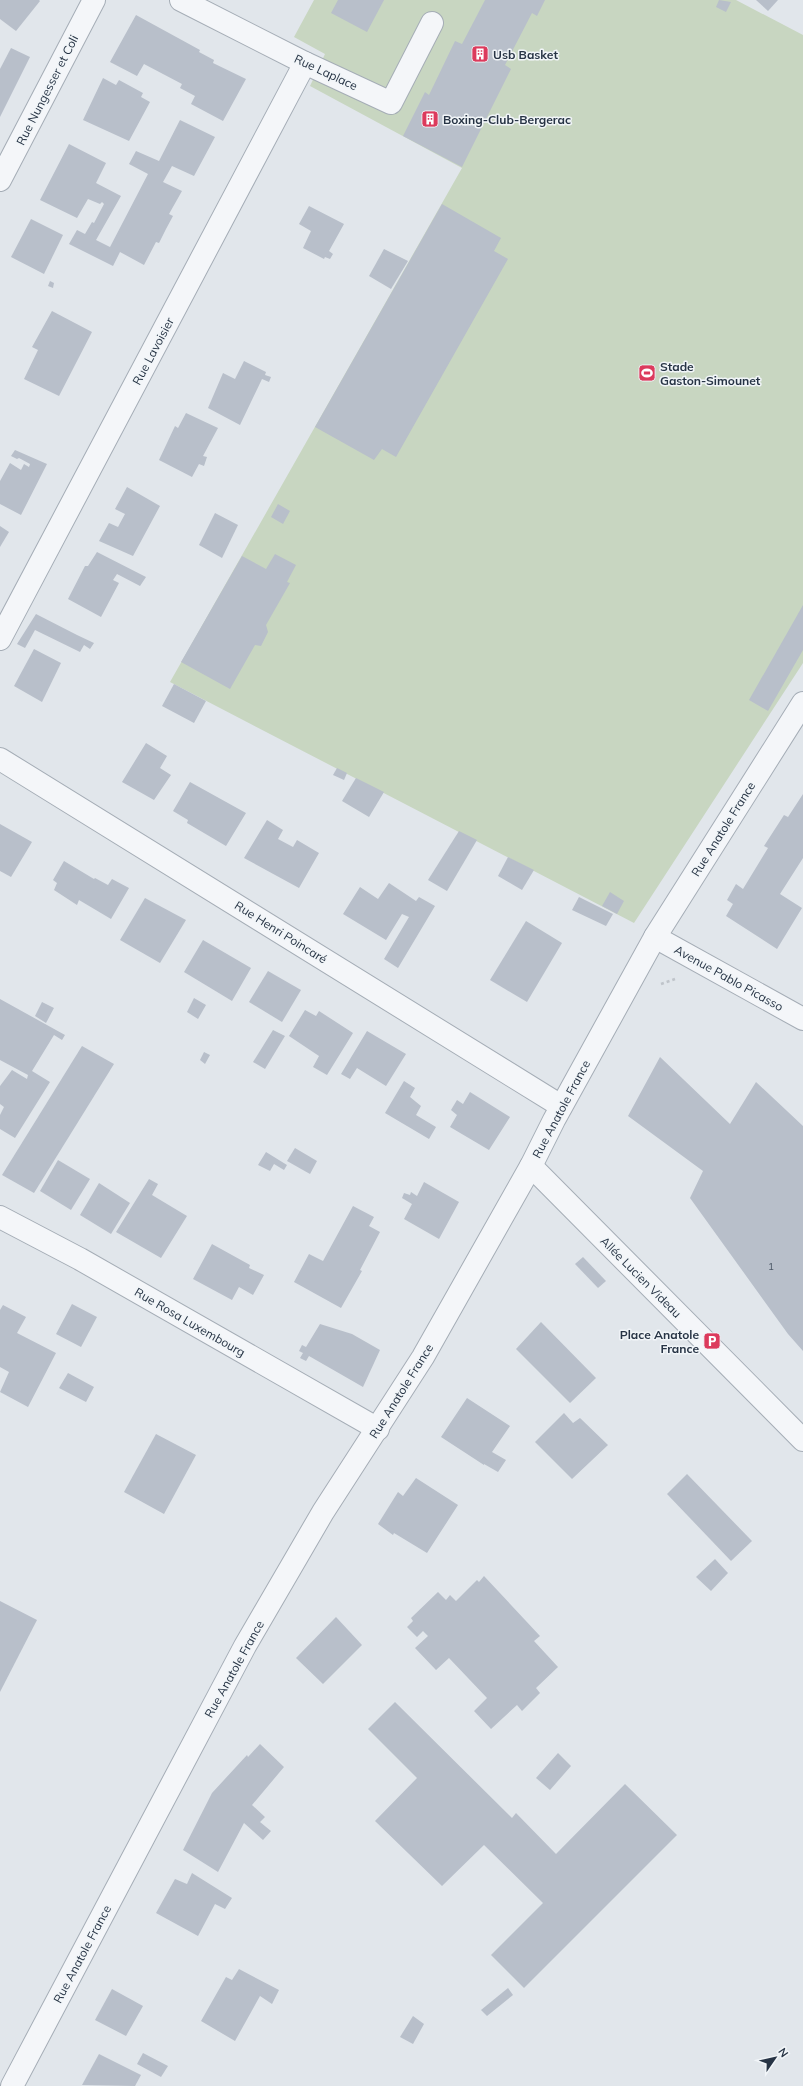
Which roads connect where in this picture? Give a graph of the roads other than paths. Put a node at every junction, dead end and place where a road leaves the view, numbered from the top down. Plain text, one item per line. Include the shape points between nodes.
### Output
1 (94, 0) edge
2 (181, 0) edge
3 (432, 23) dead end
4 (305, 63) junction
5 (0, 180) edge
6 (0, 640) edge
7 (803, 703) edge
8 (0, 759) edge
9 (655, 937) junction
10 (803, 1019) edge
11 (561, 1106) junction
12 (530, 1166) junction
13 (0, 1217) edge
14 (378, 1429) junction
15 (803, 1440) edge
16 (12, 2086) edge

1 - 5 street, Rue Nungesser et Coli
2 - 4 street, Rue Laplace
3 - 4 street, Rue Laplace via 391,102
4 - 6 street, Rue Lavoisier
7 - 9 street, Rue Anatole France
8 - 11 street, Rue Henri Poincaré
9 - 10 street, Avenue Pablo Picasso
9 - 11 street, Rue Anatole France
11 - 12 street, Rue Anatole France
12 - 14 street, Rue Anatole France via 423,1357
12 - 15 street, Allée Lucien Videau
13 - 14 street, Rue Rosa Luxembourg via 80,1259
14 - 16 street, Rue Anatole France via 323,1512 246,1646

